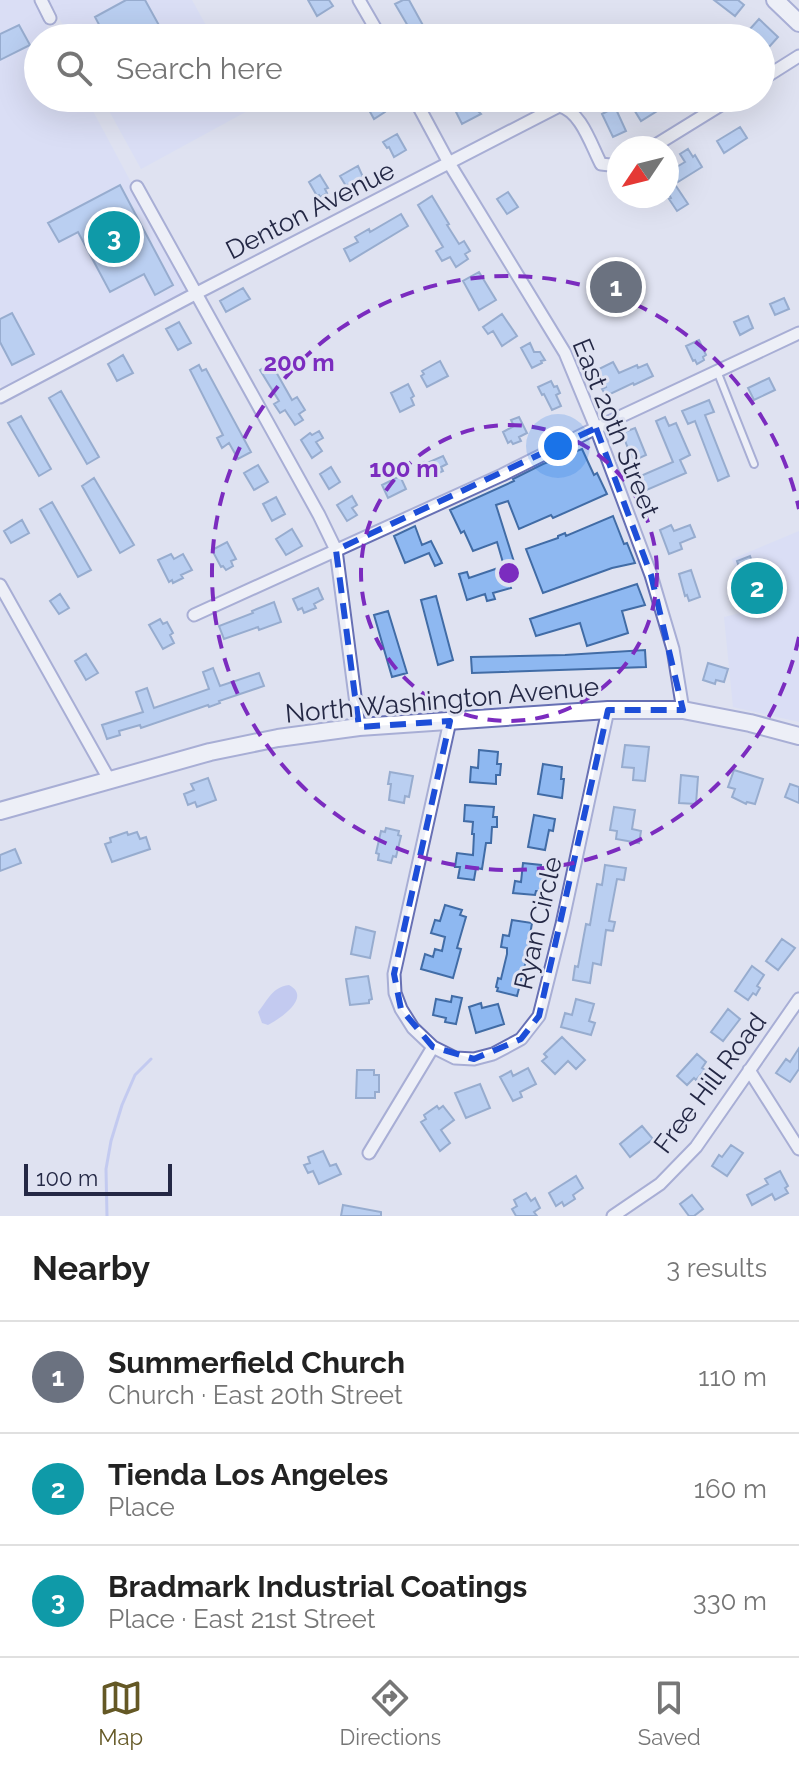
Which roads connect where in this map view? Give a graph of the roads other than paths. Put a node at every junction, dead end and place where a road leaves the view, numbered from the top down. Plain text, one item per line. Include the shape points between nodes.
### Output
1 (41, 0) edge
2 (359, 0) edge
3 (775, 0) edge
4 (50, 18) dead end
5 (799, 23) edge
6 (373, 24) edge
7 (799, 56) edge
8 (775, 71) edge
9 (422, 112) edge
10 (547, 112) edge
11 (572, 112) edge
12 (709, 112) edge
13 (670, 136) edge
14 (449, 163) junction
15 (607, 165) edge
16 (137, 187) dead end
17 (195, 294) junction
18 (799, 333) edge
19 (717, 371) junction
20 (0, 397) edge
21 (596, 428) junction
22 (754, 464) dead end
23 (336, 550) junction
24 (0, 585) edge
25 (194, 615) dead end
26 (608, 710) junction
27 (683, 710) junction
28 (450, 721) junction
29 (359, 727) junction
30 (799, 736) edge
31 (110, 781) junction
32 (0, 811) edge
33 (799, 999) edge
34 (433, 1047) junction
35 (749, 1070) junction
36 (799, 1149) edge
37 (369, 1153) dead end
38 (613, 1216) edge

1 - 4 street
2 - 6 street
3 - 5 main road
7 - 8 street
9 - 14 street, East 20th Street
10 - 14 street, Denton Avenue
11 - 15 street, Denton Avenue via 601,164
12 - 13 street
14 - 17 street, Denton Avenue
14 - 21 street, East 20th Street via 565,353
16 - 17 street
17 - 20 street, Denton Avenue
17 - 23 street
18 - 19 street
19 - 21 street
19 - 22 lane
21 - 23 street
21 - 27 street, East 20th Street via 651,575 673,649
23 - 25 street
23 - 29 street
24 - 31 street
26 - 27 main road, North Washington Avenue
26 - 28 main road, North Washington Avenue
26 - 34 street, Ryan Circle via 539,1016 521,1039 493,1054 455,1058
27 - 30 main road, North Washington Avenue
28 - 29 main road, North Washington Avenue
28 - 34 street via 394,974 401,1009
29 - 31 main road, North Washington Avenue via 210,752
31 - 32 main road, North Washington Avenue
33 - 35 street, Free Hill Road
34 - 37 street
35 - 36 street
35 - 38 street, Free Hill Road via 696,1147 660,1184

